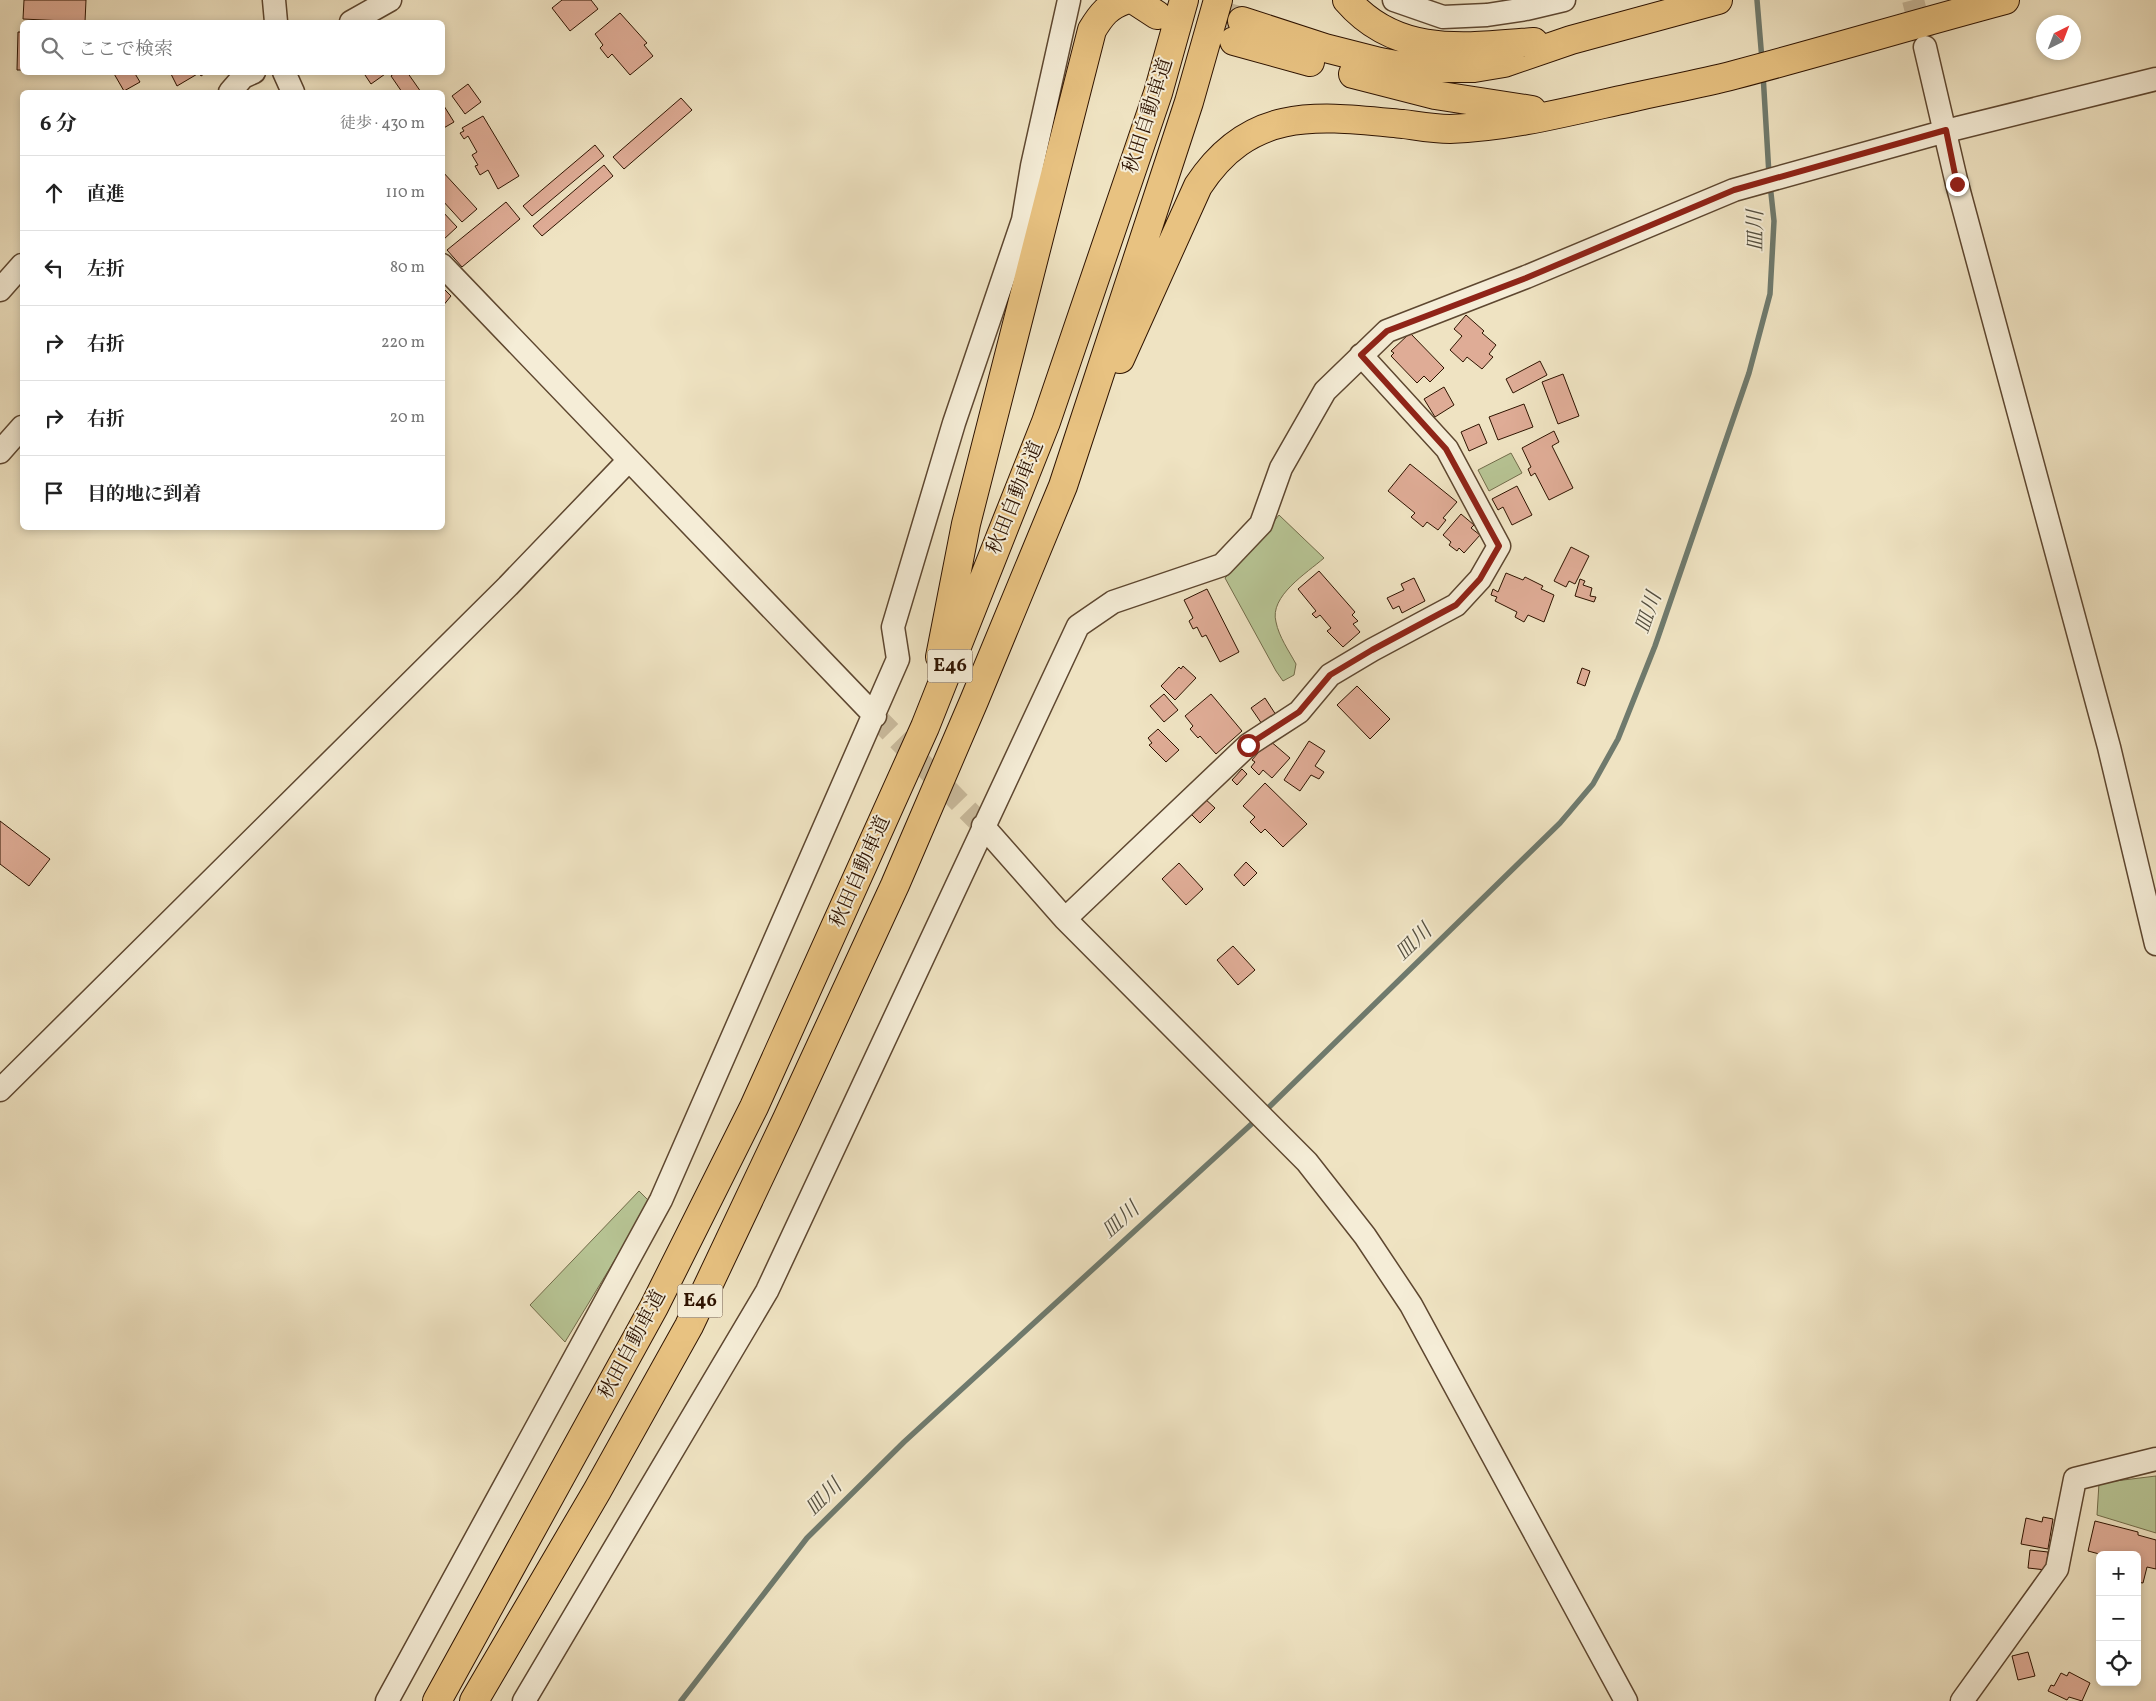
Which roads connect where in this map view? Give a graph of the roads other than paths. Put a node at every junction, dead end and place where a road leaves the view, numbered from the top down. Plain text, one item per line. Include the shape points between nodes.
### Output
1 (274, 0) edge
2 (390, 0) edge
3 (1069, 0) edge
4 (1125, 0) edge
5 (1134, 0) edge
6 (1184, 0) edge
7 (1218, 0) edge
8 (1347, 0) edge
9 (1394, 0) edge
10 (1564, 0) edge
11 (1718, 0) edge
12 (2005, 0) edge
13 (1157, 15) dead end
14 (276, 20) edge
15 (355, 20) edge
16 (1571, 40) junction
17 (1925, 47) tunnel mouth
18 (247, 75) edge
19 (285, 75) edge
20 (2156, 79) edge
21 (232, 90) edge
22 (292, 90) edge
23 (1560, 113) junction
24 (1946, 130) junction
25 (20, 267) edge
26 (445, 268) edge
27 (0, 290) edge
28 (1361, 355) junction
29 (20, 429) edge
30 (0, 452) edge
31 (629, 460) junction
32 (1062, 486) junction
33 (875, 716) junction
34 (925, 727) junction
35 (983, 826) junction
36 (1065, 919) junction
37 (2156, 944) edge
38 (0, 1090) edge
39 (2156, 1459) edge
40 (387, 1701) edge
41 (437, 1701) edge
42 (474, 1701) edge
43 (524, 1701) edge
44 (1626, 1701) edge
45 (1962, 1701) edge

1 - 14 street
2 - 15 street
3 - 33 street via 1032,166 1024,220 954,423 892,627 898,659
4 - 34 highway via 1102,13 1092,30 966,524
5 - 13 highway
6 - 34 highway, 秋田自動車道 / E46 via 1158,93 1046,422
7 - 32 highway, 秋田自動車道 / E46 via 1186,112
8 - 16 highway via 1369,21 1416,43 1452,47
9 - 10 street via 1443,17 1487,15
11 - 16 highway
12 - 23 highway via 1733,75
16 - 23 highway via 1504,63 1474,68 1412,68 1238,31 1435,95
17 - 24 street
18 - 21 street
19 - 22 street
20 - 24 street
23 - 32 highway via 1448,129 1305,118 1251,134 1228,150 1210,166 1198,186
24 - 28 street via 1734,190 1526,278 1387,331
24 - 37 street via 1957,184 2109,747
25 - 27 street
26 - 31 street
28 - 35 street via 1325,391 1281,468 1261,524 1222,565 1113,602 1078,626
28 - 36 street via 1446,449 1499,546 1480,579 1456,605 1330,675 1299,712 1248,745
29 - 30 street
31 - 33 street
31 - 38 street via 508,586
32 - 42 highway, 秋田自動車道 / E46 via 895,885 693,1317 597,1491
33 - 40 street via 661,1200
34 - 41 highway, 秋田自動車道 / E46 via 754,1107 654,1307
35 - 36 street
35 - 43 street via 767,1291
36 - 44 street via 1307,1162 1365,1236 1411,1305
39 - 45 street via 2075,1478 2057,1569

